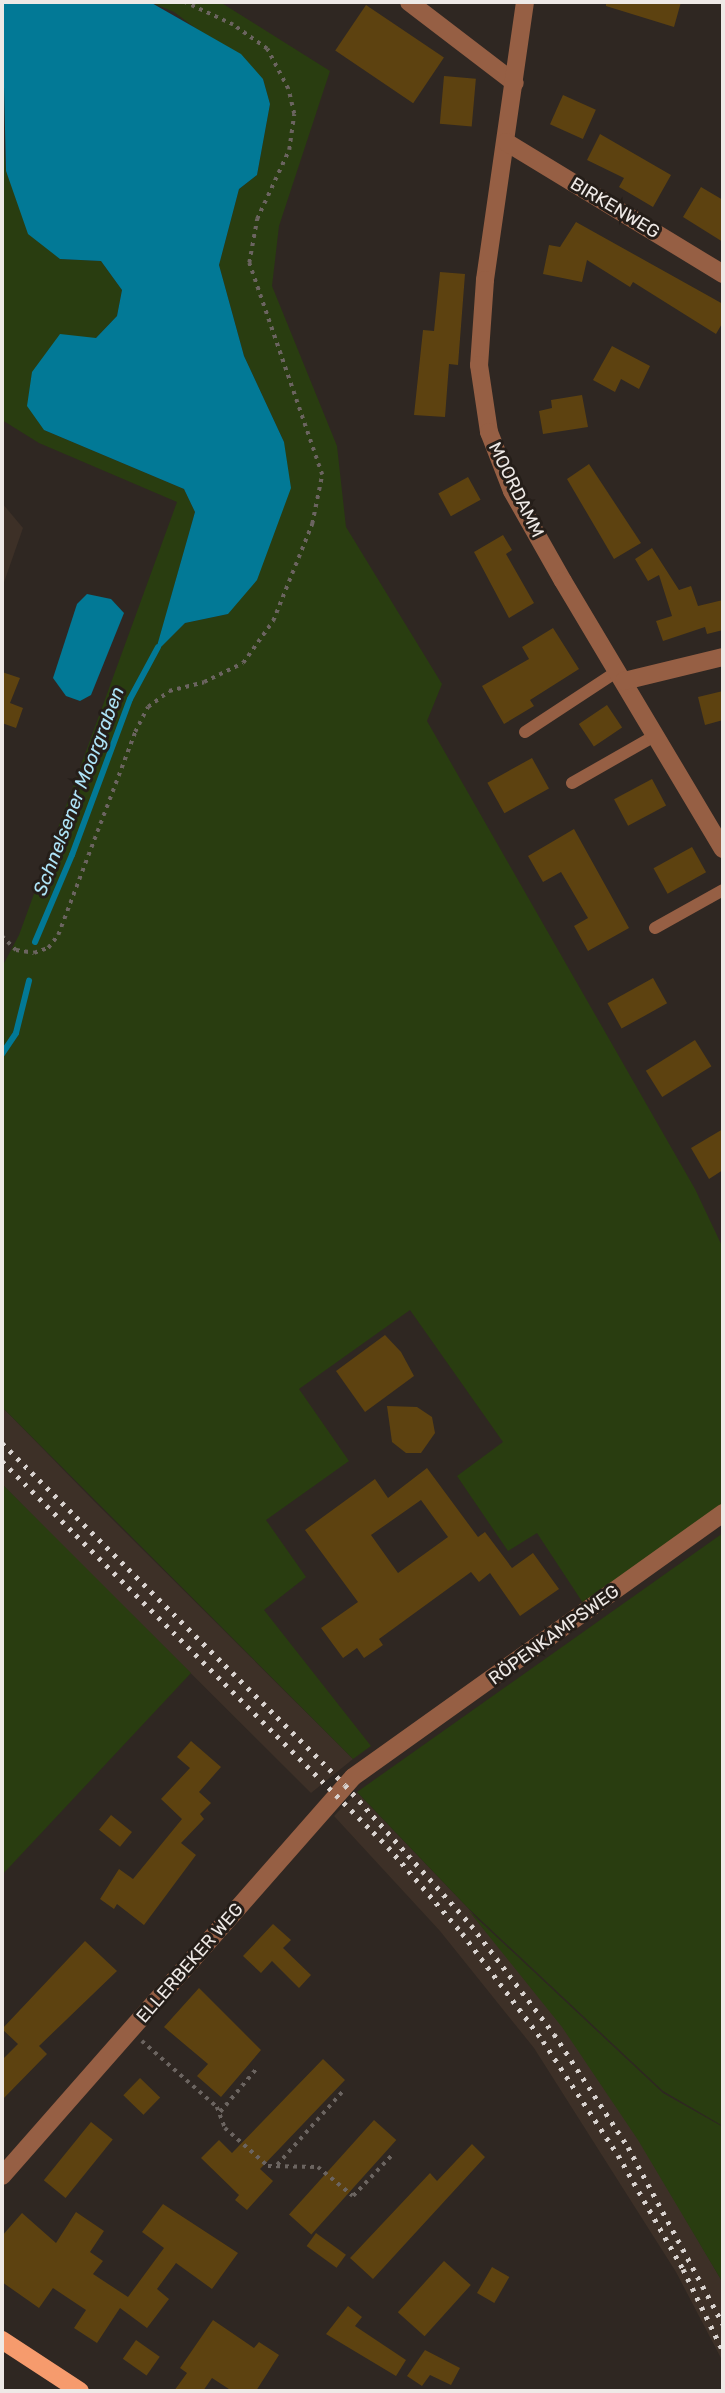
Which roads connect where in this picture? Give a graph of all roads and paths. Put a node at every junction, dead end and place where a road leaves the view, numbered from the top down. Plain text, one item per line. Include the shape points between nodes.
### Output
1 (184, 2) edge
2 (409, 2) edge
3 (524, 2) edge
4 (515, 83) junction
5 (506, 142) junction
6 (723, 274) edge
7 (723, 657) edge
8 (621, 676) junction
9 (525, 732) dead end
10 (656, 735) junction
11 (572, 783) dead end
12 (723, 849) edge
13 (723, 890) edge
14 (655, 928) dead end
15 (2, 936) edge
16 (723, 1513) edge
17 (383, 1756) joint
18 (131, 2031) junction
19 (257, 2068) dead end
20 (343, 2091) dead end
21 (219, 2113) junction
22 (393, 2154) dead end
23 (276, 2166) junction
24 (2, 2176) edge
25 (2, 2340) edge
26 (80, 2391) edge

1 - 15 path via 233,25 267,49 288,89 294,114 289,150 257,219 248,263 322,475 312,524 273,621 243,663 204,682 169,691 148,708 121,766 58,935 48,948 34,953 16,950
2 - 4 street
3 - 4 street, MOORDAMM
4 - 5 street, MOORDAMM
5 - 6 street, BIRKENWEG
5 - 8 street, MOORDAMM via 481,320 479,365 489,432 512,491
7 - 8 street
8 - 9 lane
8 - 10 street, MOORDAMM
10 - 11 lane
10 - 12 street, MOORDAMM
13 - 14 lane
16 - 17 street, RÖPENKAMPSWEG
17 - 18 street, ELLERBEKER WEG via 336,1794
18 - 21 path
18 - 24 street, ELLERBEKER WEG
19 - 21 path
20 - 23 path
21 - 23 path via 225,2128 268,2166
22 - 23 path via 353,2196 318,2166
25 - 26 main road

